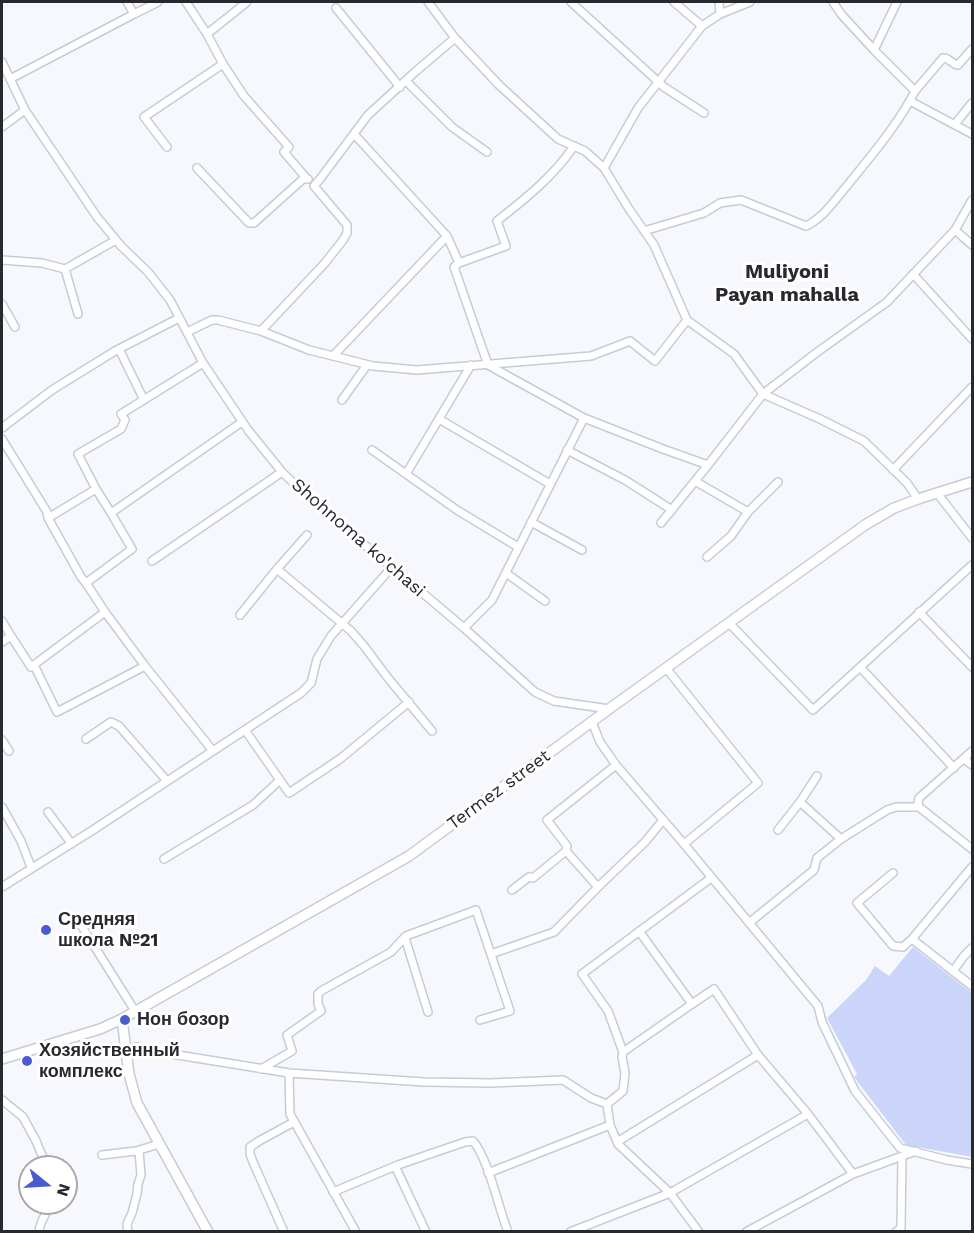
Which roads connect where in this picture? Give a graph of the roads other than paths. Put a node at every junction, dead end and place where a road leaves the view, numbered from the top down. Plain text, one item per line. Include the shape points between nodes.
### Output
1 (128, 2) edge
2 (158, 2) edge
3 (186, 2) edge
4 (247, 2) edge
5 (428, 2) edge
6 (571, 2) edge
7 (674, 2) edge
8 (719, 2) edge
9 (750, 2) edge
10 (833, 2) edge
11 (897, 2) edge
12 (336, 9) dead end
13 (134, 14) junction
14 (720, 14) junction
15 (702, 26) junction
16 (207, 34) junction
17 (455, 38) junction
18 (972, 48) edge
19 (874, 50) junction
20 (2, 62) edge
21 (223, 64) junction
22 (10, 79) junction
23 (406, 81) junction
24 (658, 82) junction
25 (400, 87) junction
26 (915, 91) junction
27 (910, 101) junction
28 (972, 103) edge
29 (26, 110) junction
30 (704, 113) dead end
31 (955, 124) junction
32 (2, 127) edge
33 (354, 134) junction
34 (972, 134) edge
35 (574, 146) junction
36 (167, 147) dead end
37 (487, 152) dead end
38 (197, 168) dead end
39 (604, 168) junction
40 (307, 179) junction
41 (314, 186) junction
42 (972, 200) edge
43 (955, 230) junction
44 (644, 231) junction
45 (447, 236) junction
46 (116, 240) junction
47 (972, 245) edge
48 (2, 260) edge
49 (459, 263) junction
50 (65, 269) junction
51 (913, 274) junction
52 (2, 304) edge
53 (78, 315) dead end
54 (179, 318) junction
55 (687, 320) junction
56 (15, 327) dead end
57 (261, 331) junction
58 (187, 332) junction
59 (972, 339) edge
60 (119, 349) junction
61 (333, 356) junction
62 (203, 363) junction
63 (367, 365) junction
64 (471, 365) junction
65 (488, 365) junction
66 (972, 387) edge
67 (763, 394) junction
68 (144, 400) junction
69 (342, 400) dead end
70 (584, 418) junction
71 (439, 419) junction
72 (242, 422) junction
73 (2, 428) edge
74 (2, 439) edge
75 (372, 450) dead end
76 (567, 450) junction
77 (708, 465) junction
78 (893, 470) junction
79 (282, 472) junction
80 (406, 474) junction
81 (695, 481) junction
82 (778, 482) dead end
83 (972, 482) edge
84 (550, 484) junction
85 (96, 489) junction
86 (937, 493) junction
87 (918, 499) junction
88 (672, 510) junction
89 (748, 512) junction
90 (111, 513) junction
91 (48, 518) junction
92 (531, 522) junction
93 (661, 523) dead end
94 (307, 535) dead end
95 (972, 538) edge
96 (518, 547) junction
97 (582, 549) dead end
98 (707, 557) dead end
99 (152, 561) dead end
100 (972, 565) edge
101 (392, 567) junction
102 (277, 569) junction
103 (506, 573) junction
104 (87, 583) junction
105 (545, 601) dead end
106 (105, 612) junction
107 (919, 612) junction
108 (240, 615) dead end
109 (2, 621) edge
110 (342, 622) junction
111 (729, 623) junction
112 (464, 628) junction
113 (11, 636) junction
114 (2, 642) edge
115 (34, 665) junction
116 (145, 666) junction
117 (860, 667) junction
118 (972, 667) edge
119 (666, 668) junction
120 (409, 702) junction
121 (609, 709) junction
122 (592, 722) junction
123 (245, 730) junction
124 (432, 731) dead end
125 (86, 739) dead end
126 (2, 740) edge
127 (9, 751) dead end
128 (213, 751) junction
129 (972, 751) edge
130 (964, 759) junction
131 (616, 765) junction
132 (972, 765) edge
133 (954, 768) junction
134 (817, 776) dead end
135 (280, 780) junction
136 (167, 781) junction
137 (800, 802) junction
138 (2, 807) edge
139 (920, 807) junction
140 (48, 812) dead end
141 (663, 820) junction
142 (778, 830) dead end
143 (841, 839) junction
144 (71, 843) junction
145 (684, 844) junction
146 (972, 849) edge
147 (566, 851) junction
148 (164, 859) dead end
149 (31, 867) junction
150 (972, 867) edge
151 (893, 873) dead end
152 (711, 878) junction
153 (2, 887) edge
154 (598, 887) junction
155 (512, 890) dead end
156 (76, 917) dead end
157 (749, 923) junction
158 (639, 931) junction
159 (405, 938) junction
160 (912, 939) junction
161 (972, 948) edge
162 (491, 954) junction
163 (952, 971) junction
164 (972, 986) edge
165 (692, 1004) junction
166 (135, 1011) junction
167 (428, 1012) dead end
168 (122, 1019) junction
169 (480, 1020) dead end
170 (125, 1049) junction
171 (623, 1052) junction
172 (758, 1055) junction
173 (2, 1059) edge
174 (261, 1069) junction
175 (289, 1073) junction
176 (2, 1100) edge
177 (607, 1104) junction
178 (808, 1114) junction
179 (294, 1122) junction
180 (610, 1125) junction
181 (617, 1142) junction
182 (159, 1144) junction
183 (139, 1150) junction
184 (916, 1152) junction
185 (42, 1155) edge
186 (102, 1155) dead end
187 (902, 1156) junction
188 (972, 1164) edge
189 (395, 1166) junction
190 (488, 1173) junction
191 (853, 1174) junction
192 (333, 1192) junction
193 (670, 1193) junction
194 (46, 1215) edge
195 (506, 1231) edge
196 (39, 1232) edge
197 (128, 1232) edge
198 (208, 1232) edge
199 (284, 1232) edge
200 (356, 1232) edge
201 (426, 1232) edge
202 (570, 1232) edge
203 (699, 1232) edge
204 (746, 1232) edge
205 (896, 1232) edge

1 - 13 street
2 - 13 street
3 - 16 street
4 - 16 street
5 - 17 street
6 - 24 street
7 - 15 street
8 - 14 street
9 - 14 street
10 - 19 street
11 - 19 street
12 - 25 street
13 - 22 street
14 - 15 street
15 - 24 street
16 - 21 street
17 - 23 street
17 - 35 street via 558,139
18 - 26 street via 958,65 943,58
19 - 26 street
20 - 22 street, Shohnoma ko'chasi
21 - 36 street via 144,117
21 - 40 street via 244,96 289,147 284,152
22 - 29 street, Shohnoma ko'chasi
23 - 25 street
23 - 37 street via 452,127
24 - 30 street
24 - 39 street via 638,108
25 - 33 street via 368,115
26 - 27 street
27 - 31 street
27 - 44 street via 873,155 811,224 793,222 741,200 720,203 704,213
28 - 31 street
29 - 32 street
29 - 46 street, Shohnoma ko'chasi
31 - 34 street
33 - 41 street
33 - 45 street
35 - 39 street
35 - 49 street via 520,204 496,221 507,246
38 - 40 street via 251,224 303,178
39 - 44 street
40 - 41 street
41 - 57 street via 347,225 347,233 325,263
42 - 43 street
43 - 47 street
43 - 51 street
44 - 55 street
45 - 49 street
45 - 61 street
46 - 50 street
46 - 54 street, Shohnoma ko'chasi via 148,272
48 - 50 street
49 - 65 street via 454,267
50 - 53 street
51 - 59 street
51 - 67 street via 887,302
52 - 56 street
54 - 58 street, Shohnoma ko'chasi
54 - 60 street
55 - 65 street via 655,361 630,341 591,356
55 - 67 street via 734,354
57 - 58 street via 212,320
57 - 61 street
58 - 62 street, Shohnoma ko'chasi
60 - 68 street
60 - 73 street via 52,390
61 - 63 street
62 - 68 street
62 - 72 street, Shohnoma ko'chasi
63 - 64 street via 417,370
63 - 69 street
64 - 65 street
64 - 71 street
65 - 70 street
66 - 78 street
67 - 77 street
67 - 78 street via 864,441
68 - 85 street via 121,414 125,420 121,429 78,454
70 - 76 street
70 - 77 street
71 - 80 street
71 - 84 street
72 - 79 street, Shohnoma ko'chasi
72 - 90 street
74 - 91 street
75 - 80 street
76 - 84 street
76 - 88 street
77 - 81 street
78 - 87 street
79 - 99 street
79 - 101 street, Shohnoma ko'chasi via 324,513
80 - 96 street
81 - 88 street
81 - 89 street
82 - 89 street
83 - 86 main road, Termez street
84 - 92 street
85 - 90 street
85 - 91 street
86 - 87 main road, Termez street
86 - 95 street
87 - 111 main road, Termez street via 865,525
88 - 93 street
89 - 98 street via 731,536
90 - 104 street via 132,549
91 - 104 street
92 - 96 street
92 - 97 street
94 - 102 street
96 - 103 street
100 - 107 street
101 - 110 street
101 - 112 street, Shohnoma ko'chasi
102 - 108 street
102 - 110 street
103 - 105 street
103 - 112 street via 492,600
104 - 106 street
106 - 115 street
106 - 116 street
107 - 117 street
107 - 118 street
109 - 113 street
110 - 120 street
110 - 123 street via 317,659 311,683
111 - 117 street via 813,710
111 - 119 main road, Termez street
112 - 121 street, Shohnoma ko'chasi via 535,692 554,702
113 - 114 street
113 - 115 street via 31,667
115 - 116 street via 57,712
116 - 128 street
117 - 133 street
119 - 121 main road, Termez street
119 - 145 street via 758,783
120 - 124 street
120 - 135 street via 347,754 292,792
121 - 122 main road, Termez street
122 - 131 street
122 - 166 main road, Termez street via 410,856
123 - 128 street
123 - 135 street
125 - 136 street via 115,723
126 - 127 street
128 - 136 street
129 - 130 street
130 - 132 street
130 - 133 street
131 - 141 street
131 - 147 street via 547,820 567,846
133 - 139 street via 919,798
134 - 137 street
135 - 148 street via 253,805
136 - 144 street
137 - 142 street
137 - 143 street
138 - 149 street
139 - 143 street via 887,810
139 - 146 street
140 - 144 street
141 - 145 street
141 - 154 street
143 - 157 street via 816,858 814,870
144 - 149 street
145 - 152 street
147 - 154 street
147 - 155 street
149 - 153 street
150 - 160 street
151 - 160 street via 857,903 893,946 903,947
152 - 157 street
152 - 158 street
154 - 162 street via 554,932
156 - 166 street
157 - 184 street via 818,1006 855,1091 900,1148
158 - 165 street
158 - 171 street via 582,974 608,1011
159 - 162 street via 476,910
159 - 167 street
159 - 174 street via 391,952 321,991 321,1011 287,1035 292,1050
160 - 163 street
161 - 163 street
162 - 169 street via 510,1011
163 - 164 street
165 - 171 street
165 - 172 street via 714,989
166 - 168 main road, Termez street
168 - 170 main road
168 - 173 main road, Termez street
170 - 174 street via 138,1047
170 - 182 main road via 137,1103
171 - 177 street via 623,1091
172 - 178 street
172 - 181 street
174 - 175 street
175 - 177 street via 424,1082 563,1080
175 - 179 street via 290,1114
176 - 185 street via 23,1117
177 - 180 street
178 - 191 street
178 - 193 street
179 - 192 street
179 - 199 street via 250,1147
180 - 181 street
180 - 190 street
181 - 193 street
182 - 183 street
182 - 198 main road
183 - 186 street
183 - 197 street via 141,1175
184 - 187 street
184 - 188 street
187 - 191 street
187 - 205 street via 901,1228
189 - 190 street via 473,1141
189 - 192 street
189 - 201 street
190 - 195 street
191 - 204 street
192 - 200 street
193 - 202 street
193 - 203 street
194 - 196 street

